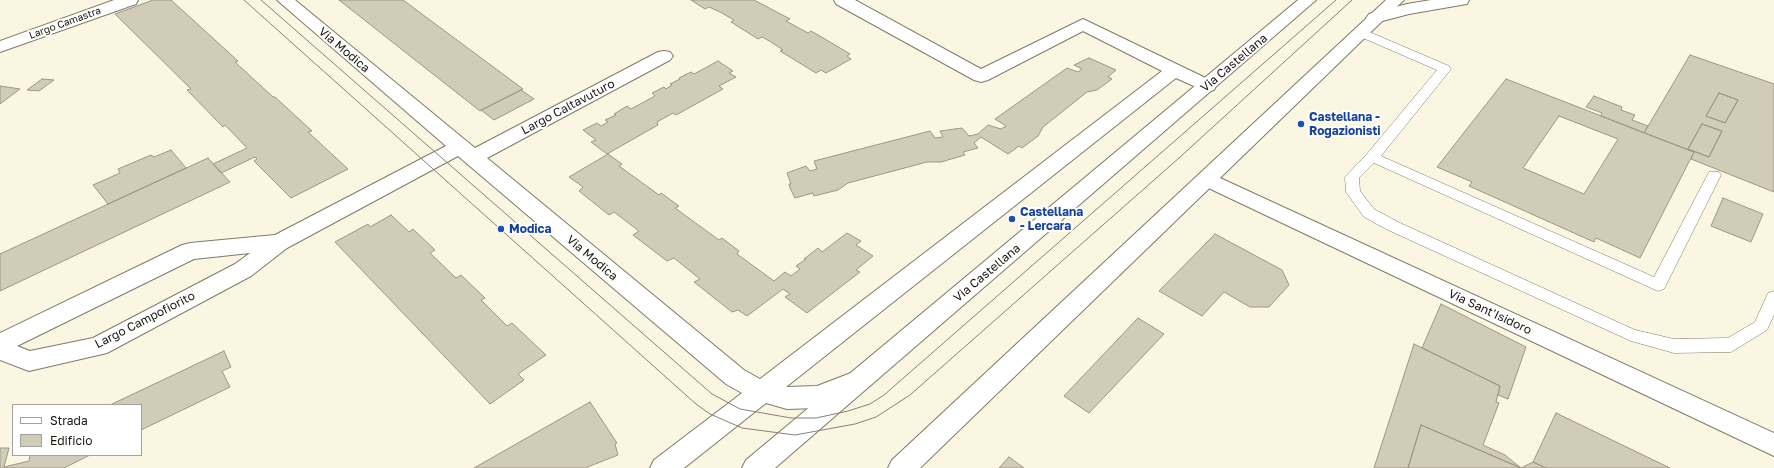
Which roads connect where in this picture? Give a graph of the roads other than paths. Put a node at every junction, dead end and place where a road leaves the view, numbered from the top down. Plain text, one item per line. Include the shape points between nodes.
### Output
1 (130, 0) edge
2 (285, 0) edge
3 (842, 0) edge
4 (1308, 0) edge
5 (1396, 0) edge
6 (1461, 0) edge
7 (1375, 18) junction
8 (1360, 32) junction
9 (0, 47) edge
10 (664, 56) dead end
11 (1175, 70) junction
12 (1207, 86) junction
13 (465, 152) junction
14 (1372, 157) junction
15 (1714, 175) dead end
16 (1207, 179) junction
17 (279, 242) junction
18 (1774, 297) edge
19 (0, 344) edge
20 (0, 350) edge
21 (868, 374) junction
22 (762, 392) junction
23 (1774, 445) edge
24 (664, 468) edge
25 (756, 468) edge
26 (902, 468) edge

1 - 9 street, Largo Camastra
2 - 13 street, Via Modica
3 - 11 street via 981,76 1083,24
4 - 12 street, Via Castellana
5 - 7 street
6 - 7 street via 1407,9
7 - 8 street
8 - 14 lane via 1445,69
8 - 16 street
10 - 13 street, Largo Caltavuturo
11 - 12 street
11 - 22 street
12 - 21 street, Via Castellana
13 - 17 street, Largo Campofiorito
13 - 22 street, Via Modica via 735,377
14 - 15 lane via 1658,285
14 - 18 lane via 1352,176 1353,192 1369,213 1631,335 1674,346 1731,345 1761,326
16 - 23 street, Via Sant'Isidoro
16 - 26 street
17 - 19 street, Largo Campofiorito via 190,251
17 - 20 street, Largo Campofiorito via 243,270 98,346 29,361
21 - 22 street, Via Modica via 835,392 817,397 787,398
21 - 25 street, Via Castellana
22 - 24 street

